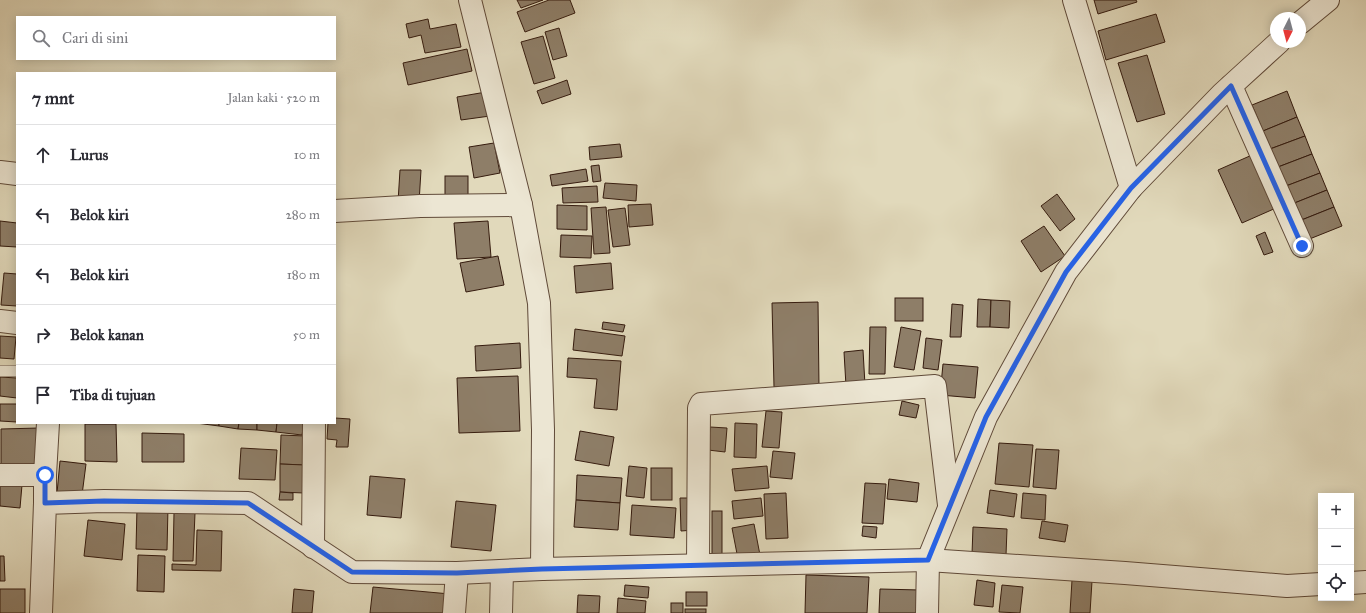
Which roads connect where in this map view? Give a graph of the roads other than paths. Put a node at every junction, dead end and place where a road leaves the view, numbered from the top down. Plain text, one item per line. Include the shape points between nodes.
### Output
1 (470, 0) edge
2 (1074, 0) edge
3 (1328, 0) edge
4 (1306, 18) edge
5 (1272, 48) edge
6 (1231, 86) junction
7 (0, 172) edge
8 (16, 174) edge
9 (1131, 188) junction
10 (521, 205) junction
11 (336, 211) edge
12 (1302, 246) dead end
13 (0, 322) edge
14 (16, 323) edge
15 (0, 370) edge
16 (16, 371) edge
17 (48, 424) edge
18 (314, 424) edge
19 (0, 474) edge
20 (45, 475) junction
21 (45, 503) junction
22 (950, 508) junction
23 (314, 547) junction
24 (928, 560) junction
25 (698, 565) junction
26 (542, 569) junction
27 (502, 571) junction
28 (457, 573) junction
29 (1354, 582) edge
30 (1366, 582) edge
31 (1318, 584) edge
32 (41, 613) edge
33 (454, 613) edge
34 (502, 613) edge
35 (927, 613) edge

1 - 10 street
2 - 9 street
3 - 4 street
5 - 6 street
6 - 9 street
6 - 12 street
7 - 8 street
9 - 22 street via 1066,272 986,417
10 - 11 street via 420,206
10 - 26 street via 539,303 543,430
13 - 14 street
15 - 16 lane
17 - 20 street
18 - 23 street
19 - 20 street
20 - 21 street
21 - 23 street via 248,503
21 - 32 street
22 - 24 street
22 - 25 street via 935,386 701,404
23 - 28 street via 352,572
24 - 25 street
24 - 31 street via 1288,586
24 - 35 street
25 - 26 street
26 - 27 street
27 - 28 street
27 - 34 street
28 - 33 street
29 - 30 street

